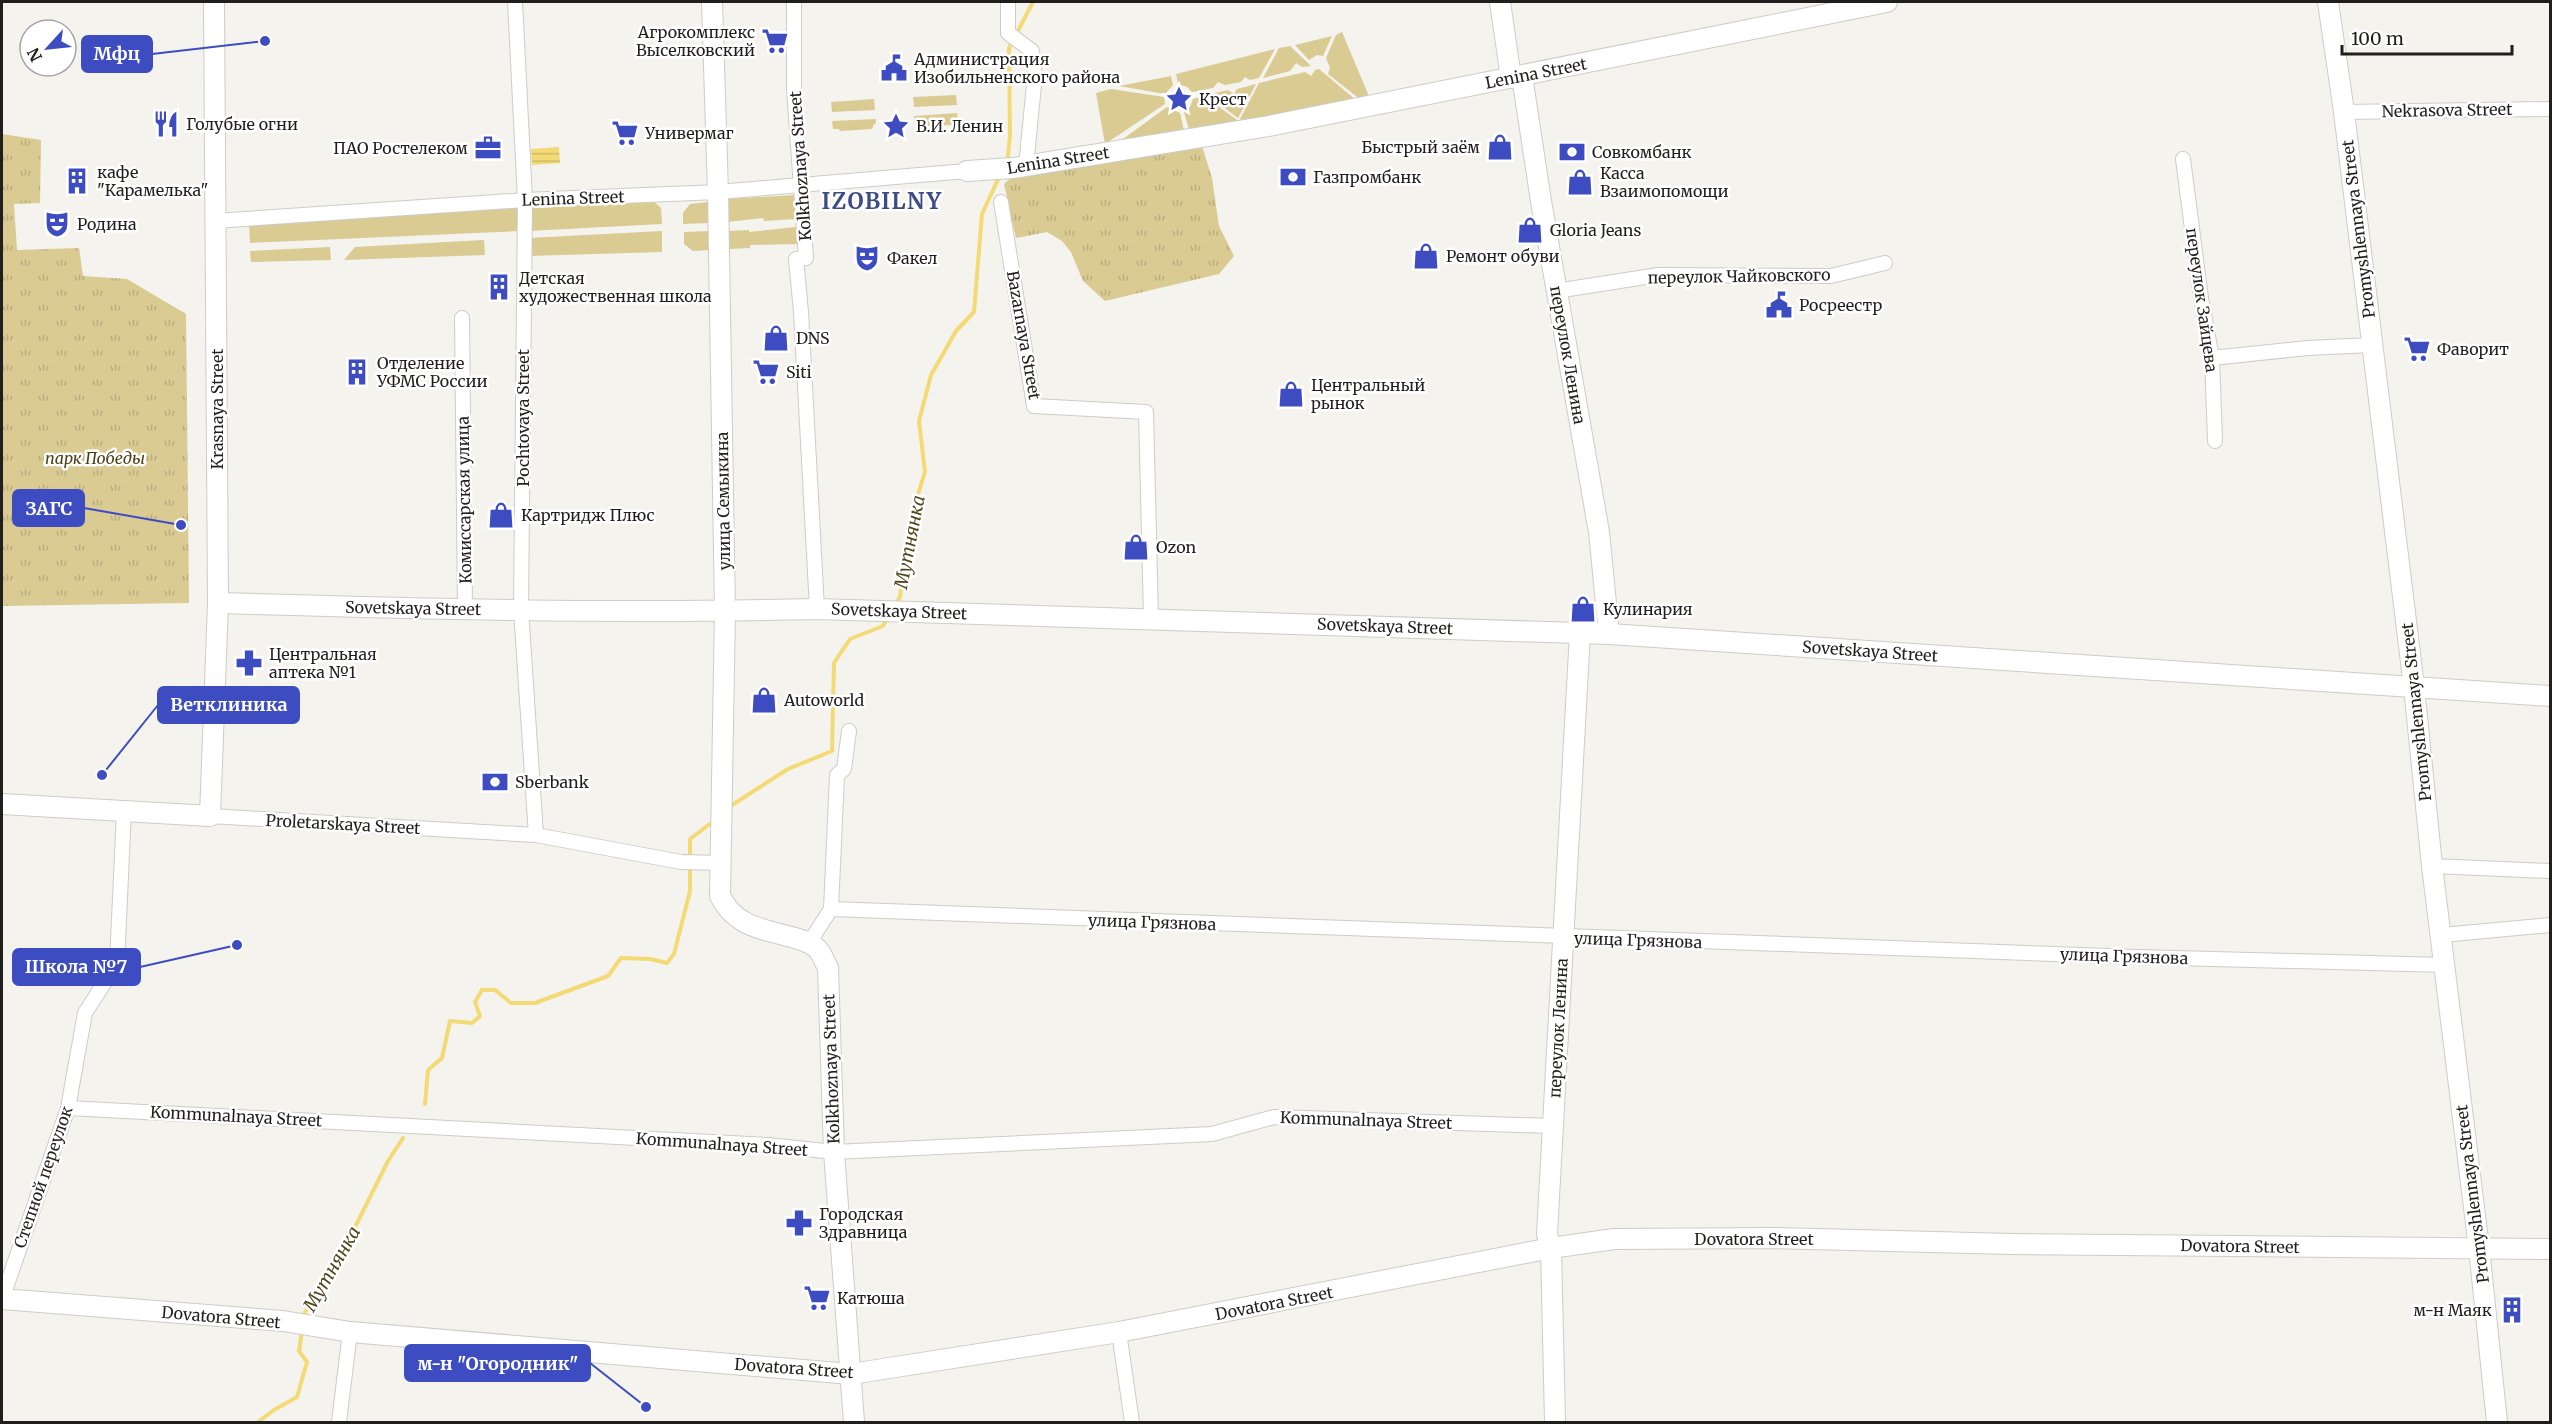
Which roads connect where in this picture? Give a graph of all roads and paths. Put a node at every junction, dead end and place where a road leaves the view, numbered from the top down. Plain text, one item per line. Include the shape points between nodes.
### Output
1 (214, 2) edge
2 (515, 2) edge
3 (712, 2) edge
4 (794, 2) edge
5 (1008, 2) edge
6 (1500, 2) edge
7 (1887, 2) edge
8 (2328, 2) edge
9 (1517, 77) junction
10 (2550, 108) edge
11 (2344, 112) junction
12 (2183, 159) dead end
13 (1012, 168) junction
14 (967, 171) joint
15 (801, 186) junction
16 (718, 192) junction
17 (525, 200) junction
18 (1001, 202) dead end
19 (215, 221) junction
20 (1885, 263) dead end
21 (1556, 291) junction
22 (462, 318) dead end
23 (2373, 345) junction
24 (2212, 358) junction
25 (2215, 441) dead end
26 (218, 603) junction
27 (465, 609) junction
28 (817, 609) junction
29 (521, 610) junction
30 (725, 611) junction
31 (1151, 618) junction
32 (1580, 633) junction
33 (1609, 634) junction
34 (2414, 687) junction
35 (2550, 696) edge
36 (849, 731) dead end
37 (2, 804) edge
38 (124, 811) junction
39 (210, 816) junction
40 (536, 835) junction
41 (720, 863) junction
42 (2432, 866) junction
43 (2550, 871) edge
44 (831, 909) junction
45 (2550, 926) edge
46 (2442, 935) junction
47 (1564, 937) junction
48 (809, 943) junction
49 (2445, 965) junction
50 (68, 1108) junction
51 (1552, 1126) junction
52 (834, 1152) junction
53 (1551, 1248) junction
54 (2479, 1248) junction
55 (2550, 1249) edge
56 (2, 1299) edge
57 (350, 1332) junction
58 (1119, 1332) junction
59 (852, 1374) junction
60 (339, 1422) edge
61 (854, 1422) edge
62 (1132, 1422) edge
63 (1555, 1422) edge
64 (2497, 1422) edge

1 - 19 street, Krasnaya Street
2 - 17 street, Pochtovaya Street
3 - 16 street, улица Семыкина
4 - 15 street, Kolkhoznaya Street
5 - 13 street via 1008,33 1032,51 1035,75
6 - 9 street, переулок Ленина
7 - 9 street, Lenina Street
8 - 11 street, Promyshlennaya Street
9 - 13 street, Lenina Street via 1269,126
9 - 21 street, переулок Ленина
10 - 11 street, Nekrasova Street
11 - 23 street, Promyshlennaya Street
12 - 24 street, переулок Зайцева
13 - 14 street, Lenina Street
14 - 15 street, Lenina Street
15 - 16 street, Lenina Street
15 - 28 street, Kolkhoznaya Street via 806,258 796,259
16 - 17 street, Lenina Street
16 - 30 street, улица Семыкина
17 - 19 street, Lenina Street
17 - 29 street, Pochtovaya Street
18 - 31 street, Bazarnaya Street via 1034,406 1146,412
19 - 26 street, Krasnaya Street
20 - 21 street, переулок Чайковского via 1831,276 1658,275
21 - 33 street, переулок Ленина via 1599,532
22 - 27 street, Комиссарская улица
23 - 24 street
23 - 34 street, Promyshlennaya Street
24 - 25 street, переулок Зайцева
26 - 27 street, Sovetskaya Street
26 - 39 street, Krasnaya Street
27 - 29 street, Sovetskaya Street
28 - 30 street, Sovetskaya Street
28 - 31 street, Sovetskaya Street
29 - 30 street, Sovetskaya Street
29 - 40 street, Pochtovaya Street
30 - 41 street, улица Семыкина
31 - 32 street, Sovetskaya Street
32 - 33 street, Sovetskaya Street
32 - 47 street, переулок Ленина
33 - 34 street, Sovetskaya Street
34 - 35 street, Sovetskaya Street
34 - 42 street, Promyshlennaya Street
36 - 44 street via 844,769 837,776
37 - 38 street, Proletarskaya Street
38 - 39 street, Proletarskaya Street
38 - 50 street, Степной переулок via 117,963 85,1013
39 - 40 street, Proletarskaya Street
40 - 41 street, Proletarskaya Street via 682,862
41 - 48 street, улица Семыкина via 720,896 736,918
42 - 43 street
42 - 46 street, Promyshlennaya Street
44 - 47 street, улица Грязнова
44 - 48 street
45 - 46 street
46 - 49 street, Promyshlennaya Street
47 - 49 street, улица Грязнова
47 - 51 street, переулок Ленина
48 - 52 street, Kolkhoznaya Street via 820,952 828,968
49 - 54 street, Promyshlennaya Street
50 - 52 street, Kommunalnaya Street via 720,1142
50 - 56 street, Степной переулок
51 - 52 street, Kommunalnaya Street via 1274,1117 1212,1134
51 - 53 street, переулок Ленина via 1547,1234
52 - 59 street, Kolkhoznaya Street
53 - 54 street, Dovatora Street via 1614,1239 1762,1238
53 - 58 street, Dovatora Street
53 - 63 street, переулок Ленина
54 - 55 street, Dovatora Street
54 - 64 street, Promyshlennaya Street
56 - 57 street, Dovatora Street via 284,1321
57 - 59 street, Dovatora Street
57 - 60 street
58 - 59 street, Dovatora Street
58 - 62 street
59 - 61 street, Kolkhoznaya Street

